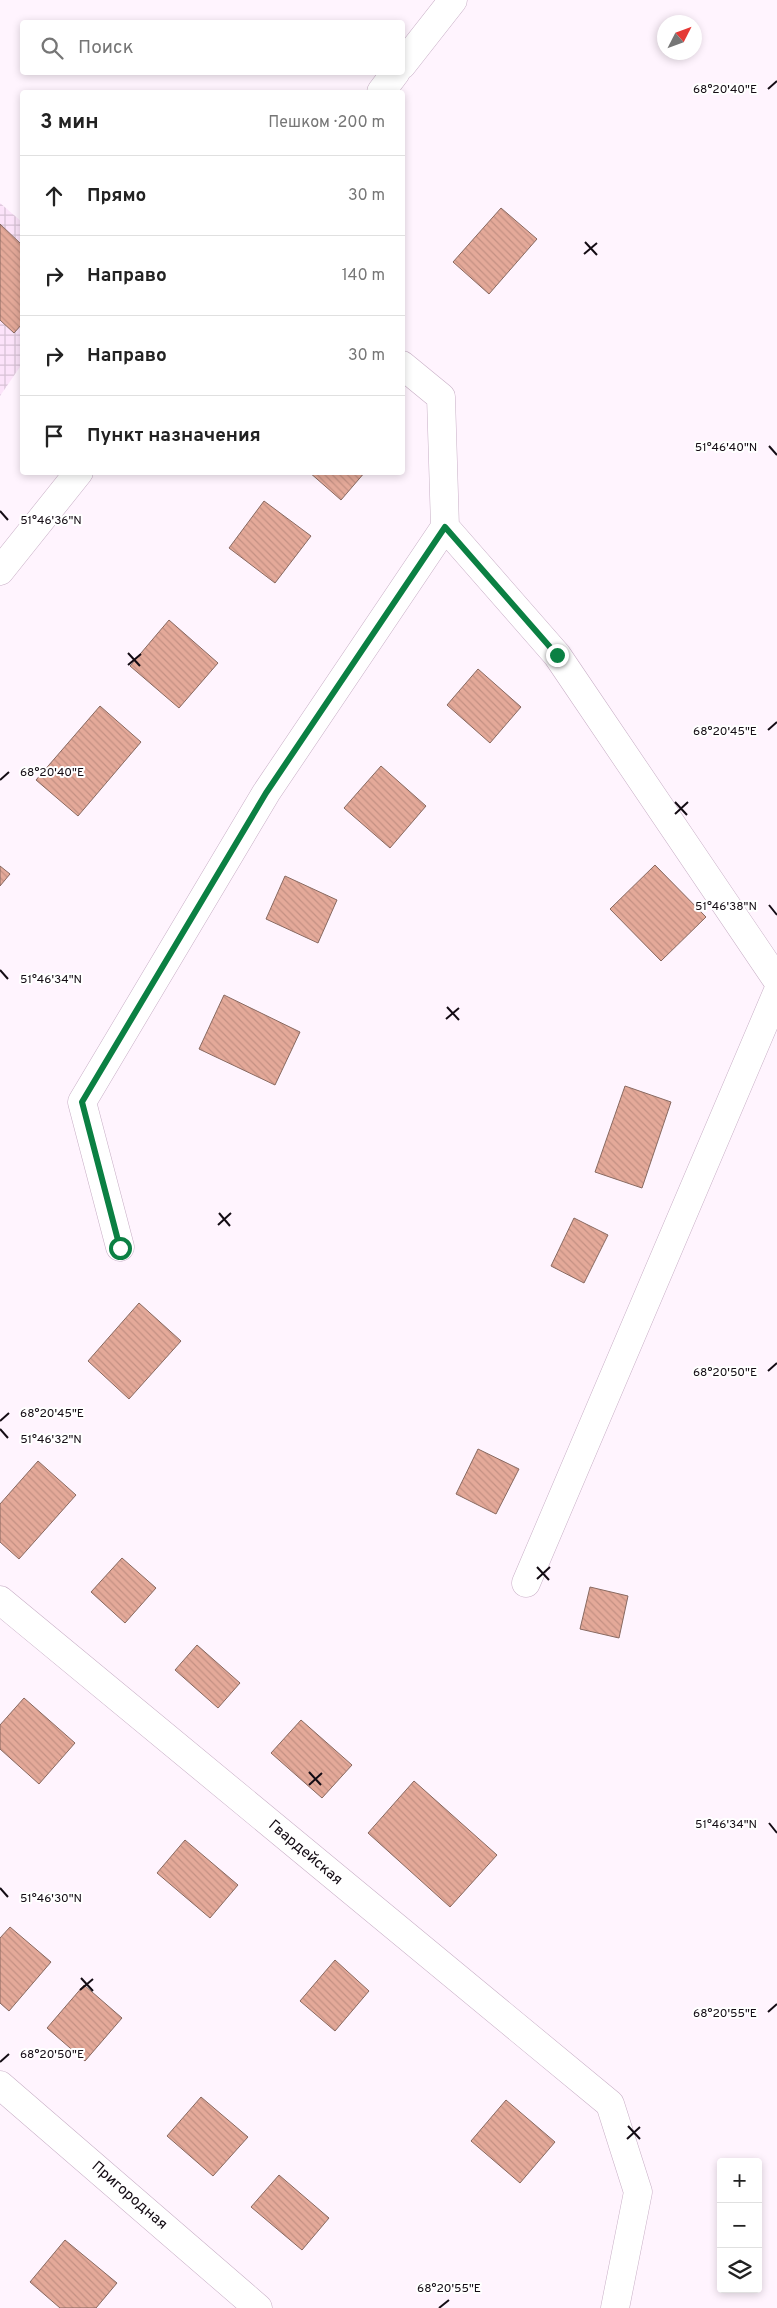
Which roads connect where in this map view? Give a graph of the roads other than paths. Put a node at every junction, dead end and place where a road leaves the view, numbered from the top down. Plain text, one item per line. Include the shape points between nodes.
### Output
1 (453, 0) edge
2 (405, 61) edge
3 (394, 75) edge
4 (382, 90) edge
5 (405, 367) edge
6 (77, 475) edge
7 (445, 527) junction
8 (0, 571) edge
9 (777, 980) edge
10 (777, 993) edge
11 (120, 1248) dead end
12 (526, 1583) dead end
13 (5, 1615) edge
14 (0, 2085) edge
15 (258, 2308) edge
16 (615, 2308) edge

1 - 2 street
3 - 4 street
5 - 7 street via 441,397
6 - 8 street
7 - 9 street via 557,655
7 - 11 street via 266,793 82,1102
10 - 12 street
13 - 16 street, Гвардейская via 610,2104 638,2192
14 - 15 street, Пригородная

